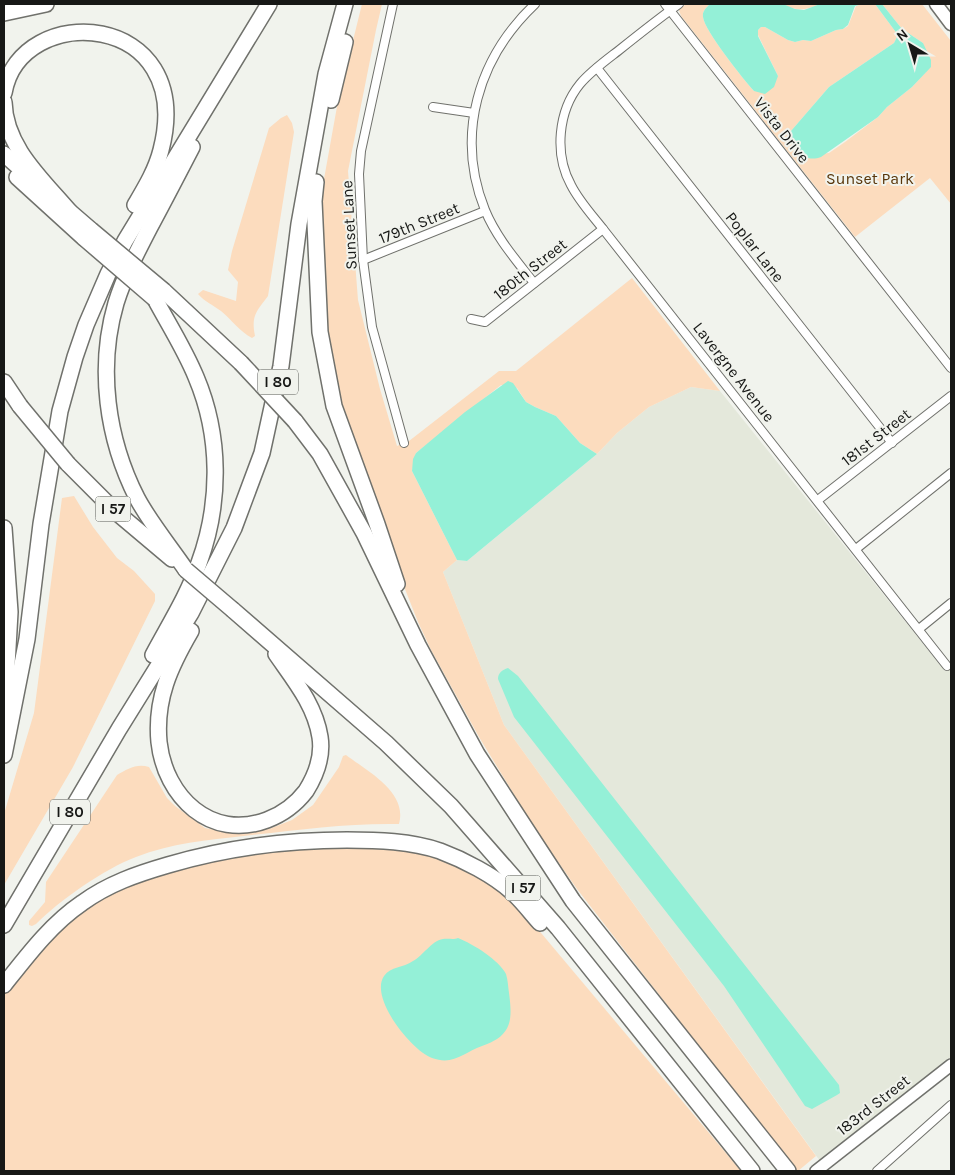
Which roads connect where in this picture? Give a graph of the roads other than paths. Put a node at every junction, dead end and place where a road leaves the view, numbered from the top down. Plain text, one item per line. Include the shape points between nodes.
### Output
1 (46, 4) edge
2 (269, 4) edge
3 (345, 4) edge
4 (355, 4) edge
5 (392, 4) edge
6 (535, 4) edge
7 (678, 4) edge
8 (936, 4) edge
9 (668, 7) edge
10 (4, 13) edge
11 (951, 24) edge
12 (596, 68) junction
13 (4, 93) edge
14 (209, 101) junction
15 (4, 102) edge
16 (433, 107) dead end
17 (474, 113) junction
18 (4, 154) edge
19 (4, 166) edge
20 (486, 211) junction
21 (70, 212) junction
22 (603, 229) junction
23 (87, 234) junction
24 (363, 260) junction
25 (534, 283) junction
26 (159, 295) junction
27 (471, 319) dead end
28 (86, 325) junction
29 (951, 368) edge
30 (4, 382) edge
31 (951, 396) edge
32 (404, 443) dead end
33 (892, 443) junction
34 (951, 474) edge
35 (818, 500) junction
36 (4, 528) edge
37 (234, 528) junction
38 (163, 545) junction
39 (856, 548) junction
40 (951, 603) edge
41 (919, 629) junction
42 (262, 635) junction
43 (418, 644) junction
44 (947, 666) dead end
45 (119, 729) junction
46 (4, 742) edge
47 (4, 755) edge
48 (4, 925) edge
49 (4, 984) edge
50 (635, 1025) junction
51 (951, 1064) edge
52 (951, 1105) edge
53 (752, 1171) edge
54 (788, 1171) edge
55 (816, 1171) edge
56 (877, 1171) edge

1 - 10 highway
2 - 14 highway
3 - 37 highway, I 80 via 326,74 314,137 281,366 262,453
4 - 43 highway via 322,142 314,201 320,332 334,406
5 - 24 street, Sunset Lane via 361,151
6 - 17 street via 494,55
7 - 9 street
8 - 11 main road
9 - 12 street
9 - 29 street, Vista Drive
12 - 22 street, Lavergne Avenue via 579,85 567,108 560,145 571,186
12 - 33 street, Poplar Lane
13 - 28 highway via 9,70 31,40 55,26 83,21 104,24 125,33 147,53 160,80 166,112 161,149 92,292
14 - 28 highway via 125,241
14 - 38 highway via 200,132 122,285 108,343 107,396 114,440 138,498
15 - 21 highway via 6,123 21,154
16 - 17 street
17 - 20 street via 476,180
18 - 21 highway
19 - 23 highway
20 - 24 street, 179th Street
20 - 25 street via 505,246
21 - 23 highway
22 - 25 street, 180th Street
22 - 35 street, Lavergne Avenue
23 - 26 highway, bridge
24 - 32 street, Sunset Lane via 372,327
25 - 27 street, 180th Street via 485,322
26 - 43 highway, I 57, bridge via 241,363 295,420 320,454 364,533
26 - 45 highway via 204,399 213,435 215,483 212,514 199,564 129,702
28 - 47 highway via 60,411 41,524 27,639
30 - 38 highway, I 57, bridge via 68,464 115,511
31 - 33 street, 181st Street
33 - 35 street, 181st Street
34 - 39 street
35 - 39 street, Lavergne Avenue
36 - 46 highway via 10,612
37 - 42 highway via 221,572 168,674 160,702 158,729 166,770 176,791 206,817 232,825 258,824 292,806 316,774 319,759 321,739 306,696
37 - 45 highway, I 80 via 191,613
38 - 42 highway, I 57, bridge via 186,570
39 - 41 street, Lavergne Avenue
40 - 41 street
41 - 44 street, Lavergne Avenue
42 - 50 highway, I 57 via 386,743 451,806 558,928
43 - 54 highway, I 57 via 477,754 573,901
45 - 48 highway, I 80
49 - 50 highway via 56,924 81,903 138,874 195,857 254,846 314,840 370,840 412,844 474,866 511,892
50 - 53 highway, I 57
51 - 55 street, 183rd Street
52 - 56 street

